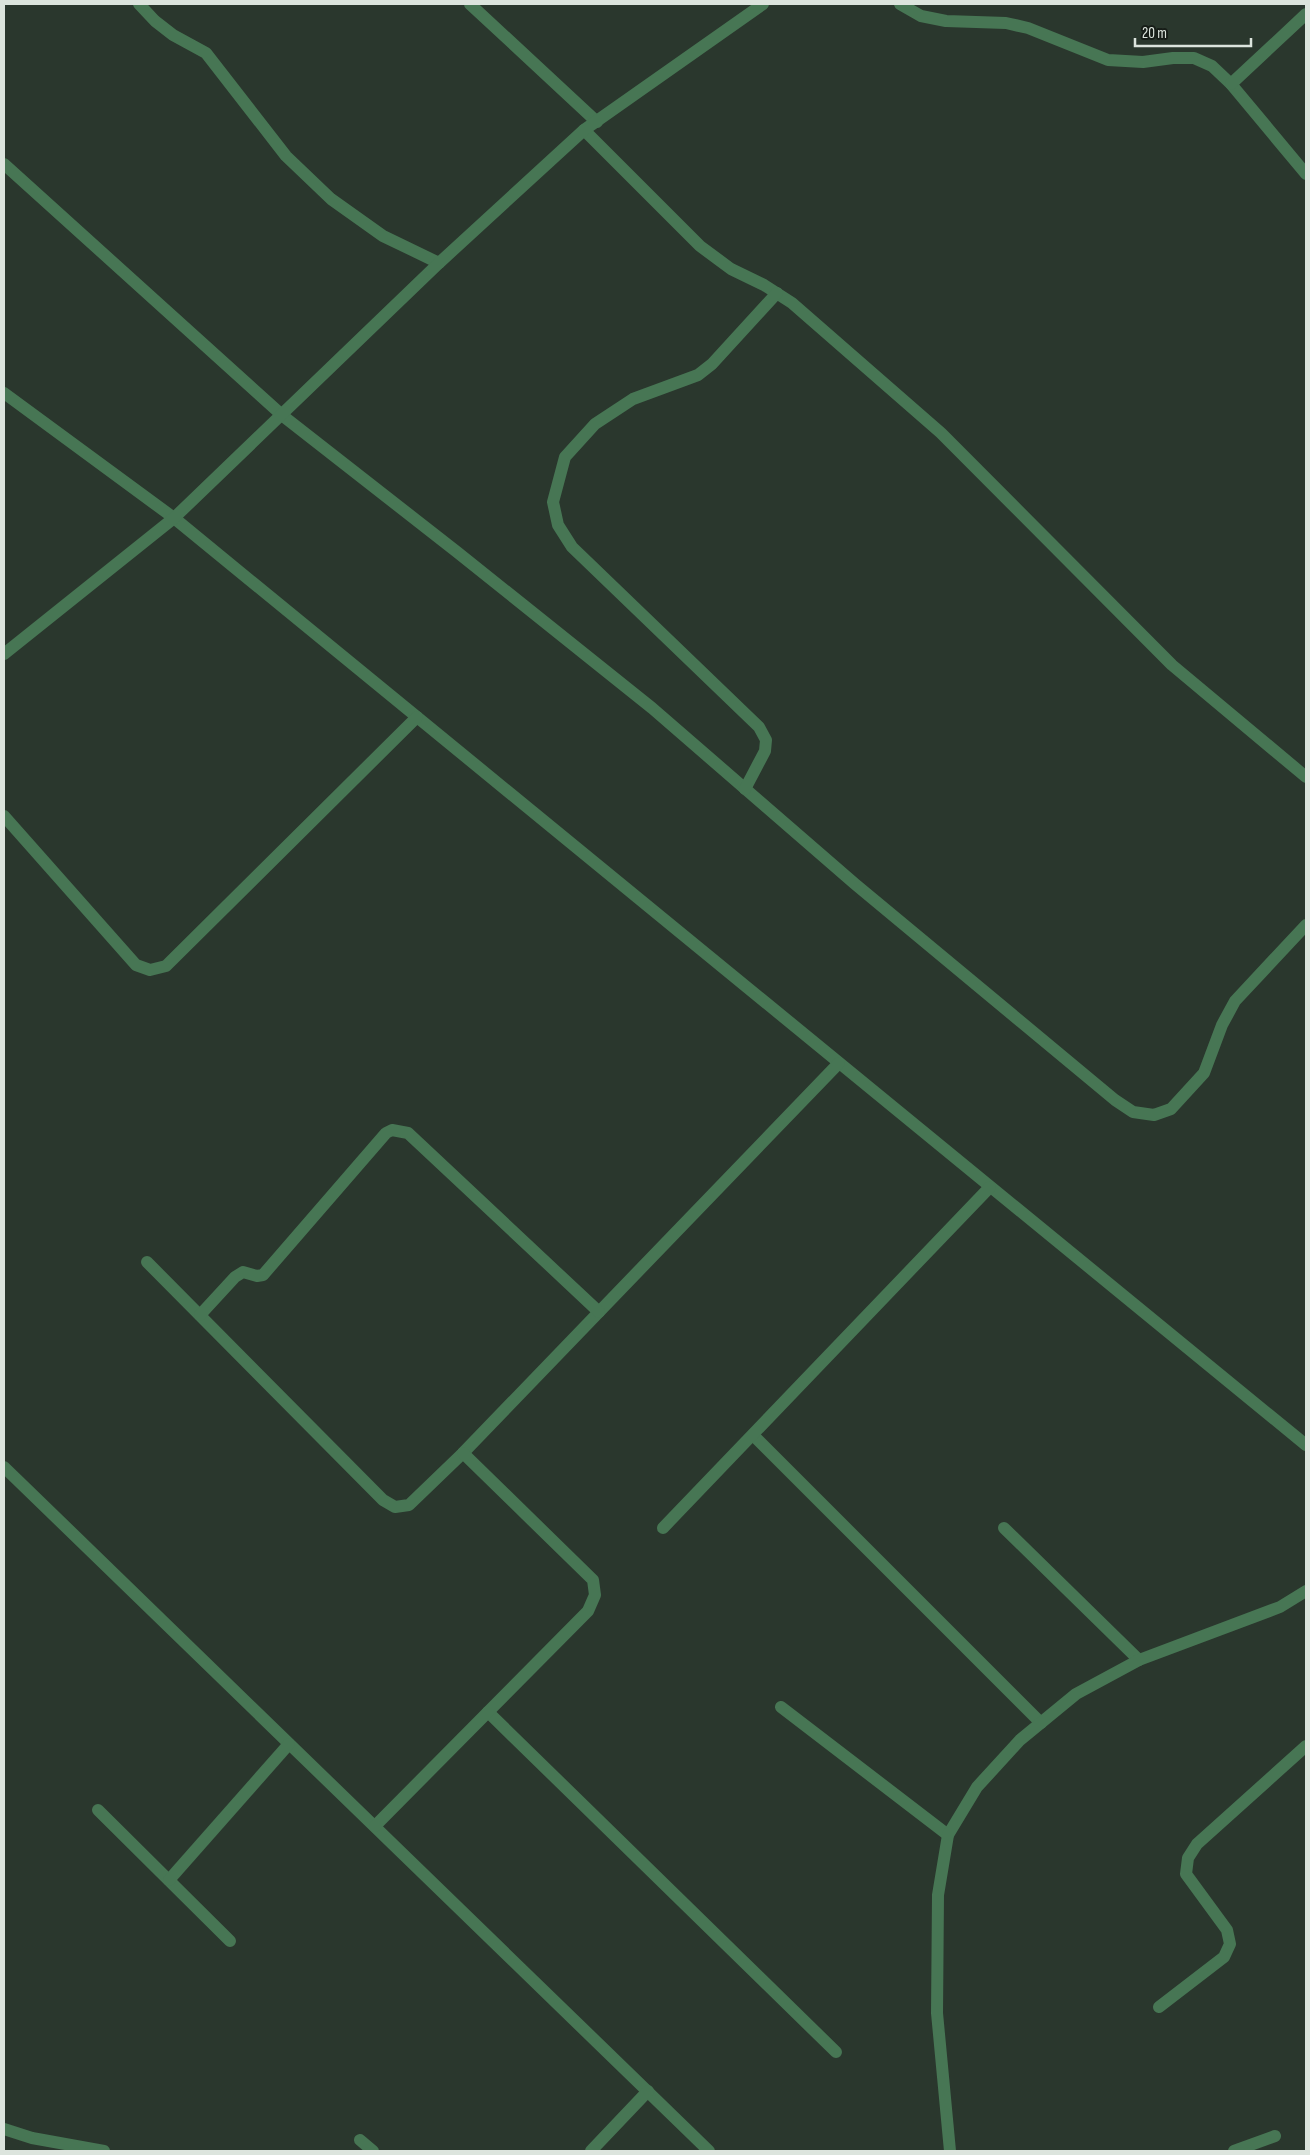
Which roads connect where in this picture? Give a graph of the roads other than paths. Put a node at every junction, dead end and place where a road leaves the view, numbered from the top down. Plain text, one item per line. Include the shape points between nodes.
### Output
1 (139, 4) edge
2 (470, 4) edge
3 (764, 4) edge
4 (900, 4) edge
5 (1306, 14) edge
6 (1231, 84) junction
7 (597, 122) junction
8 (584, 130) junction
9 (4, 164) edge
10 (1306, 174) edge
11 (439, 263) junction
12 (777, 293) junction
13 (4, 393) edge
14 (282, 416) junction
15 (174, 518) junction
16 (4, 654) edge
17 (417, 717) junction
18 (1306, 777) edge
19 (746, 789) junction
20 (4, 816) edge
21 (1306, 925) edge
22 (839, 1063) junction
23 (990, 1187) junction
24 (147, 1262) dead end
25 (599, 1312) junction
26 (200, 1315) junction
27 (753, 1435) junction
28 (1306, 1446) edge
29 (463, 1453) junction
30 (4, 1467) edge
31 (663, 1528) dead end
32 (1004, 1528) dead end
33 (1306, 1592) edge
34 (1139, 1660) junction
35 (781, 1707) dead end
36 (488, 1712) junction
37 (1040, 1723) junction
38 (289, 1744) junction
39 (1306, 1746) edge
40 (98, 1810) dead end
41 (375, 1826) junction
42 (948, 1835) junction
43 (169, 1880) junction
44 (230, 1941) dead end
45 (1159, 2007) dead end
46 (836, 2052) dead end
47 (648, 2091) junction
48 (4, 2129) edge
49 (1275, 2136) dead end
50 (360, 2140) dead end
51 (104, 2151) edge
52 (373, 2151) edge
53 (590, 2151) edge
54 (709, 2151) edge
55 (950, 2151) edge
56 (1234, 2151) edge

1 - 11 street via 173,36 206,53 286,156 331,200 383,236
2 - 7 street
3 - 7 street
4 - 6 street via 921,16 946,21 1006,23 1028,28 1108,60 1142,62 1194,58 1212,66
5 - 6 street
6 - 10 street
7 - 8 street
8 - 11 street
8 - 12 street via 700,246 731,269
9 - 14 street
11 - 14 street
12 - 18 street via 792,302 941,433 1172,665
12 - 19 street via 698,375 633,399 595,424 565,457 553,502 558,525 572,547 758,727 766,740 765,751
13 - 15 street
14 - 15 street
14 - 19 street via 652,708
15 - 16 street
15 - 17 street
17 - 20 street via 166,966 150,970 136,965
17 - 22 street
19 - 21 street via 870,897 1115,1100 1134,1112 1154,1115 1171,1109 1204,1073 1235,1001
22 - 23 street
22 - 25 street
23 - 27 street
23 - 28 street
24 - 26 street
25 - 26 street via 408,1133 392,1130 263,1275 244,1272 235,1277
25 - 29 street
26 - 29 street via 383,1500 395,1507 409,1505
27 - 31 street
27 - 37 street
29 - 36 street via 594,1580 595,1595 588,1611
30 - 38 street
32 - 34 street
33 - 34 street via 1280,1606
34 - 37 street via 1076,1694
35 - 42 street
36 - 41 street
36 - 46 street
37 - 42 street via 977,1787
38 - 41 street
38 - 43 street
39 - 45 street via 1197,1844 1188,1858 1186,1874 1227,1930 1230,1944 1224,1957
40 - 43 street
41 - 47 street
42 - 55 street via 938,1895 937,2013
43 - 44 street
47 - 53 street
47 - 54 street
48 - 51 street via 32,2138
49 - 56 street
50 - 52 street

